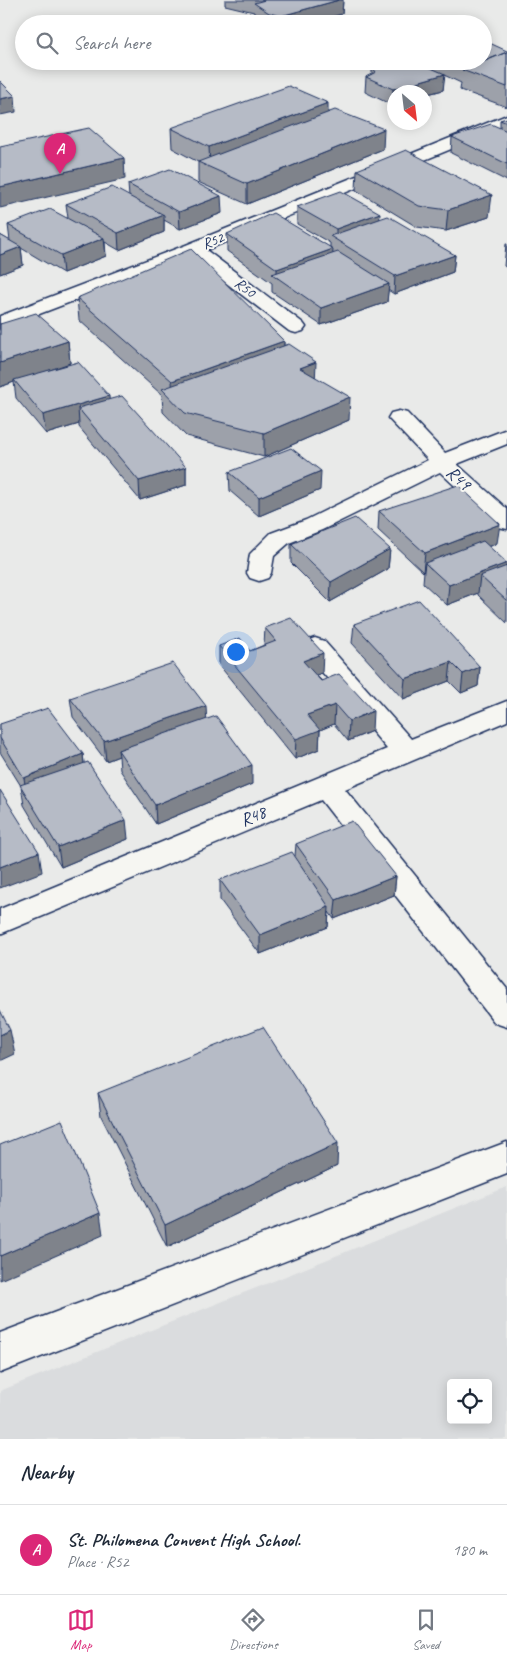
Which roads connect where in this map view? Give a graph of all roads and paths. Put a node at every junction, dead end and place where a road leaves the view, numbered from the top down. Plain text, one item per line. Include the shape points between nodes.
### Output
1 (507, 120) edge
2 (327, 194) junction
3 (344, 203) edge
4 (193, 249) junction
5 (0, 323) edge
6 (296, 327) dead end
7 (399, 418) dead end
8 (507, 436) edge
9 (442, 462) junction
10 (507, 522) edge
11 (258, 573) dead end
12 (315, 647) edge
13 (507, 710) edge
14 (406, 752) junction
15 (326, 786) junction
16 (0, 922) edge
17 (507, 1014) edge
18 (507, 1158) edge
19 (0, 1353) edge

1 - 2 street, R52
2 - 3 street
2 - 4 street, R52
4 - 5 street, R52
4 - 6 street, R50
7 - 9 street
8 - 9 street, R49
9 - 10 street, R49
9 - 11 street via 314,525 280,538 262,554
12 - 14 street
13 - 14 street, R48
14 - 15 street, R48
15 - 16 street, R48
15 - 17 street
18 - 19 street

